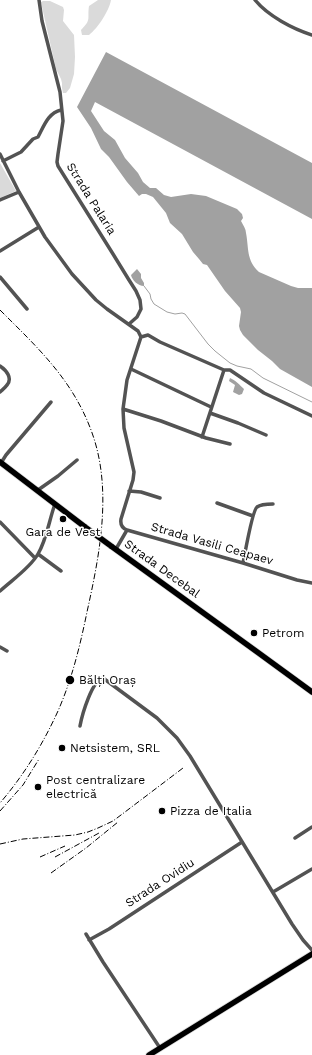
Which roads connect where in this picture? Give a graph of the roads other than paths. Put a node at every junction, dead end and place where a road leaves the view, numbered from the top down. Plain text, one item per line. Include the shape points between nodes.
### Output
1 (40, 0) edge
2 (255, 0) edge
3 (312, 35) edge
4 (62, 110) junction
5 (0, 154) edge
6 (3, 161) junction
7 (19, 192) junction
8 (0, 200) edge
9 (39, 227) junction
10 (0, 251) edge
11 (0, 276) edge
12 (27, 309) dead end
13 (129, 324) junction
14 (142, 337) junction
15 (0, 366) edge
16 (130, 369) junction
17 (224, 370) junction
18 (0, 392) edge
19 (51, 402) dead end
20 (211, 407) junction
21 (123, 410) junction
22 (210, 413) junction
23 (312, 416) edge
24 (266, 435) dead end
25 (202, 437) junction
26 (230, 444) dead end
27 (77, 460) dead end
28 (0, 462) edge
29 (38, 490) junction
30 (129, 491) junction
31 (160, 498) dead end
32 (217, 503) dead end
33 (55, 504) junction
34 (273, 504) dead end
35 (253, 516) junction
36 (0, 522) edge
37 (127, 530) junction
38 (114, 548) junction
39 (38, 554) junction
40 (35, 558) junction
41 (243, 563) junction
42 (61, 570) dead end
43 (312, 583) edge
44 (0, 591) edge
45 (0, 647) edge
46 (7, 651) dead end
47 (312, 692) edge
48 (80, 726) dead end
49 (312, 827) edge
50 (295, 838) dead end
51 (242, 842) junction
52 (312, 869) edge
53 (273, 892) junction
54 (86, 934) dead end
55 (89, 940) junction
56 (312, 950) edge
57 (312, 954) edge
58 (160, 1048) junction
59 (149, 1055) edge

1 - 4 street, Strada Palaria via 42,21
2 - 3 street via 275,17
4 - 6 street via 50,114 38,137 21,152
4 - 13 street, Strada Palaria via 58,166 136,291 141,309 137,318
5 - 6 street
6 - 7 street
7 - 8 street
7 - 9 street
9 - 10 street
9 - 13 street via 62,261 96,300
11 - 12 street
13 - 14 street via 140,332
14 - 16 street
14 - 17 street via 148,335
15 - 18 street via 7,373 9,380
16 - 20 street
16 - 21 street via 126,380
17 - 20 street
17 - 23 street via 230,370 264,394
19 - 28 street
20 - 22 street
21 - 25 street
21 - 30 street via 124,428 134,470
22 - 24 street
22 - 25 street
25 - 26 street
27 - 29 street
28 - 29 main road, Strada Decebal
29 - 33 main road, Strada Decebal
30 - 31 street
30 - 37 street via 120,524
32 - 35 street
33 - 38 main road, Strada Decebal, bridge
33 - 39 street
34 - 35 street via 258,506
35 - 41 street
36 - 40 street
37 - 38 street
37 - 41 street, Strada Vasili Ceapaev
38 - 47 main road, Strada Decebal
39 - 40 street
39 - 42 street
40 - 44 street
41 - 43 street, Strada Vasili Ceapaev
45 - 46 street
48 - 51 street via 84,708 97,682 105,679 151,714 177,738
49 - 50 street
51 - 53 street
51 - 55 street, Strada Ovidiu
52 - 53 street
53 - 56 street via 298,933
54 - 55 street
55 - 58 street
57 - 58 main road
58 - 59 main road

